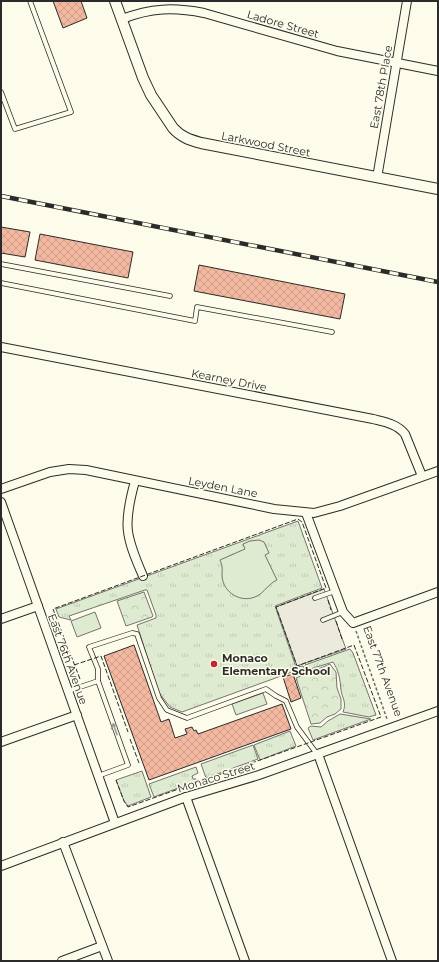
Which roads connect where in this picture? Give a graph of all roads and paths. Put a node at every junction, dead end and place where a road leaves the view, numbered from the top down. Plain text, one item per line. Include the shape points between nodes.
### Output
1 (30, 1) edge
2 (115, 1) edge
3 (407, 1) edge
4 (122, 19) junction
5 (396, 63) junction
6 (438, 71) edge
7 (1, 92) edge
8 (377, 178) junction
9 (438, 190) edge
10 (1, 264) edge
11 (1, 283) edge
12 (170, 296) dead end
13 (332, 332) dead end
14 (1, 346) edge
15 (438, 470) edge
16 (422, 476) junction
17 (134, 481) junction
18 (1, 489) edge
19 (1, 502) edge
20 (306, 513) junction
21 (143, 576) dead end
22 (335, 591) junction
23 (438, 592) edge
24 (314, 598) dead end
25 (38, 606) junction
26 (343, 612) junction
27 (1, 619) edge
28 (323, 620) dead end
29 (353, 623) junction
30 (98, 681) junction
31 (68, 691) junction
32 (438, 711) edge
33 (77, 715) junction
34 (390, 728) junction
35 (1, 742) edge
36 (318, 754) junction
37 (98, 776) junction
38 (186, 797) junction
39 (115, 823) junction
40 (64, 842) junction
41 (1, 866) edge
42 (102, 946) junction
43 (62, 961) edge
44 (108, 961) edge
45 (245, 961) edge
46 (392, 961) edge

1 - 7 lane via 71,112 15,129
2 - 4 street
3 - 5 street, East 78th Place
4 - 5 street, Ladore Street via 160,9 184,9 336,51
4 - 8 street, Larkwood Street via 151,96 177,133 188,140
5 - 6 street, Ladore Street
5 - 8 street, East 78th Place
8 - 9 street, Larkwood Street
10 - 12 lane
11 - 13 lane via 195,321 197,306
14 - 16 street, Kearney Drive via 393,424 405,434
15 - 16 street, Leyden Lane
16 - 20 street, Leyden Lane via 340,506
17 - 18 street, Leyden Lane via 86,470 69,469 50,472
17 - 20 street, Leyden Lane
17 - 21 street via 126,523 130,545
19 - 25 street, East 76th Avenue
20 - 22 street, East 77th Avenue
22 - 24 lane
22 - 26 street, East 77th Avenue
23 - 29 street
25 - 27 street
25 - 31 street, East 76th Avenue
26 - 28 lane
26 - 29 street, East 77th Avenue
29 - 34 path, East 77th Avenue
30 - 31 lane
30 - 36 lane via 98,669 90,647 132,633 137,634 159,698 167,710 187,718 266,689 286,701 297,727
37 -> 30 lane via 128,765
31 - 33 street, East 76th Avenue
32 - 34 street, Monaco Street
33 - 35 street
33 - 37 street, East 76th Avenue
34 - 36 street, Monaco Street
36 - 38 street, Monaco Street
36 - 46 street
37 - 39 street, East 76th Avenue
38 - 39 street, Monaco Street
38 - 45 street
39 - 40 street, Monaco Street
40 - 41 street, Monaco Street
40 - 42 street
42 - 43 street
42 - 44 street

